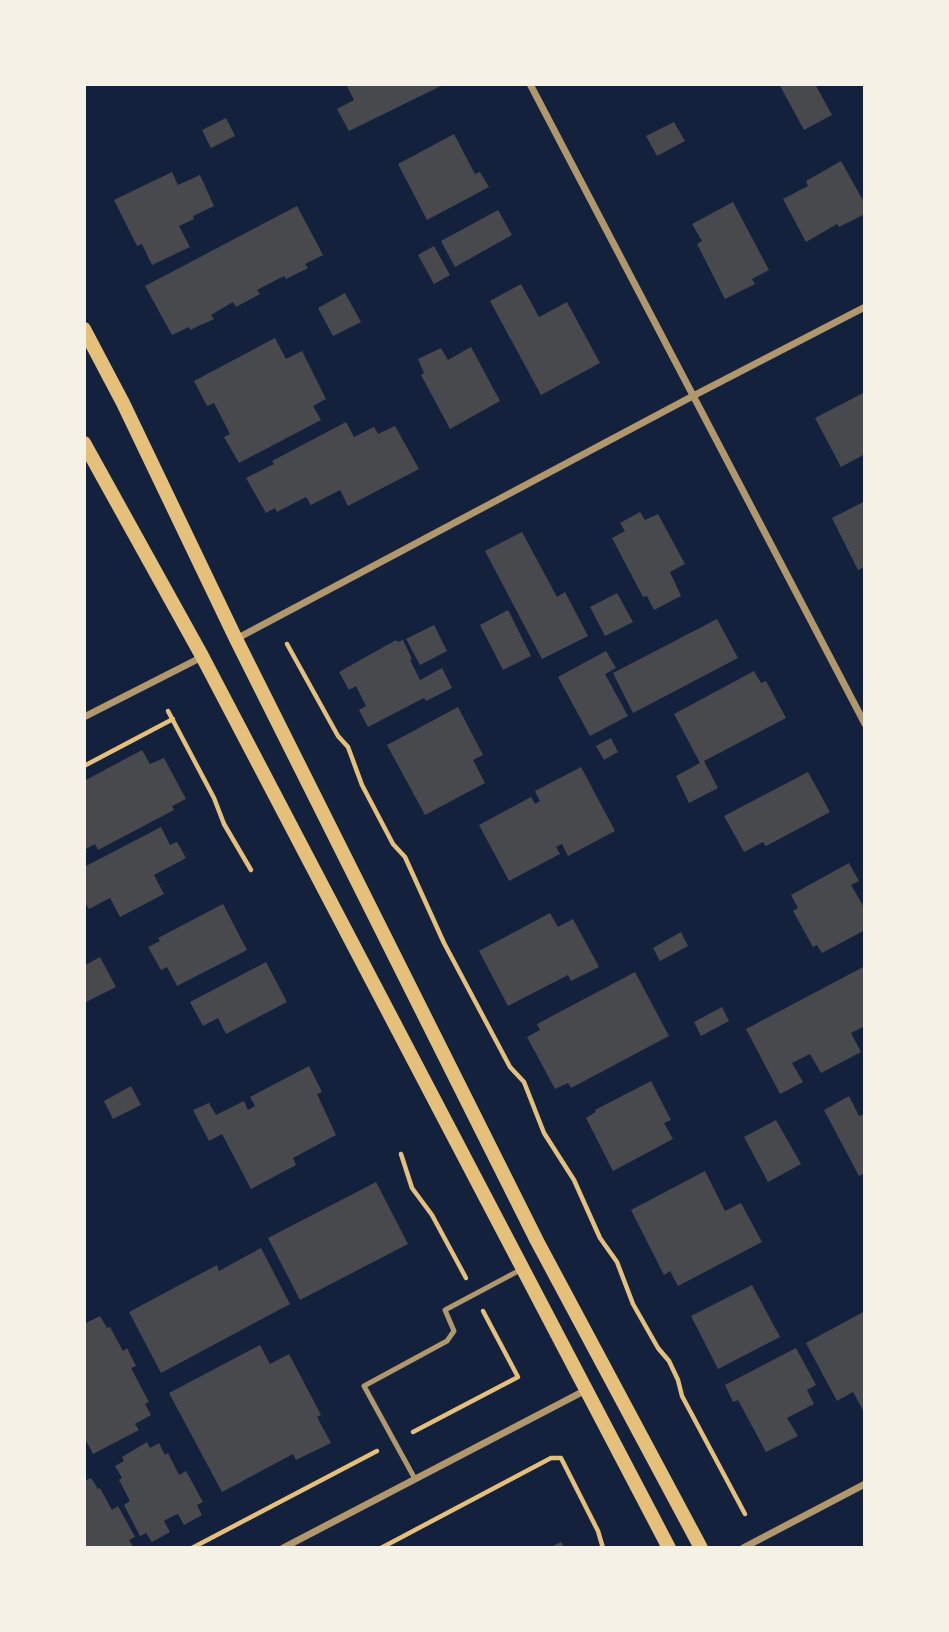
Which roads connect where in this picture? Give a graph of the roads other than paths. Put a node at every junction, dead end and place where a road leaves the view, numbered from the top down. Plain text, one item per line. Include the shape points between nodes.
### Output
1 (530, 84) edge
2 (865, 307) edge
3 (84, 329) edge
4 (693, 396) junction
5 (84, 443) edge
6 (236, 639) junction
7 (202, 656) junction
8 (84, 717) edge
9 (865, 724) edge
10 (523, 1269) junction
11 (586, 1390) junction
12 (415, 1479) junction
13 (865, 1484) edge
14 (283, 1548) edge
15 (669, 1548) edge
16 (701, 1548) edge
17 (743, 1548) edge

1 - 4 street
2 - 4 street
3 - 6 main road
4 - 6 street
4 - 9 street
5 - 7 main road
6 - 16 main road via 537,1241
7 - 8 street
7 - 10 main road
10 - 11 main road
10 - 12 lane via 445,1311 454,1331 447,1342 364,1386
11 - 12 street
11 - 15 main road
12 - 14 street
13 - 17 street

